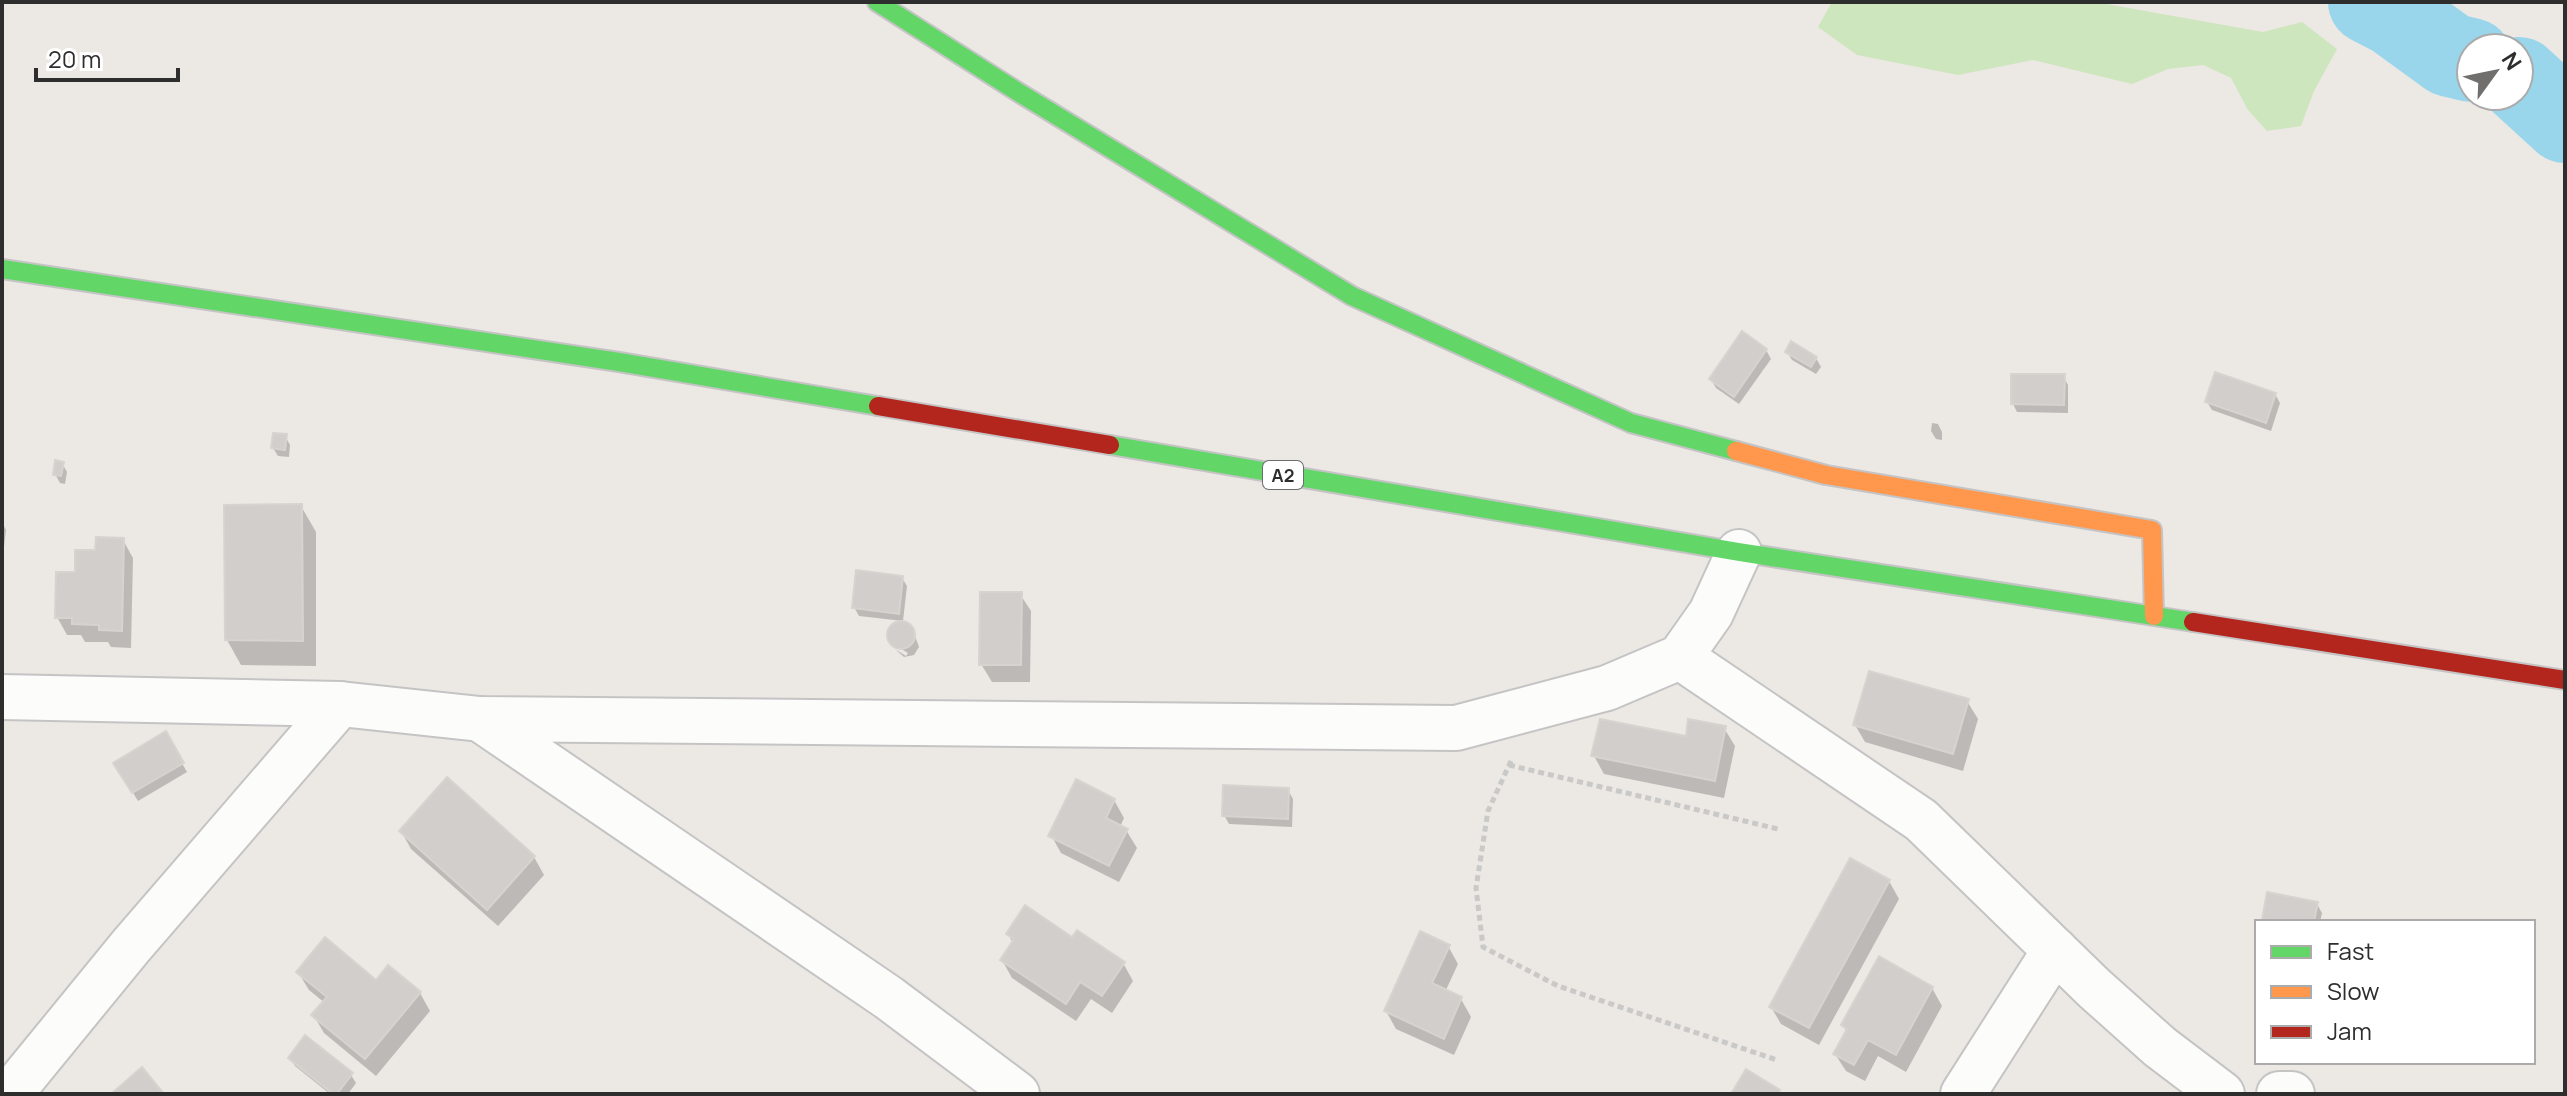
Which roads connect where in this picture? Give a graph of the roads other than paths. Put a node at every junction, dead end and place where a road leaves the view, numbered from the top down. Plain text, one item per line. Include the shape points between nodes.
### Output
1 (877, 2) edge
2 (2, 269) edge
3 (1739, 552) junction
4 (2154, 616) junction
5 (1680, 657) junction
6 (2565, 680) edge
7 (2, 697) edge
8 (340, 704) junction
9 (480, 719) junction
10 (2055, 950) junction
11 (10, 1094) edge
12 (1017, 1094) edge
13 (1963, 1094) edge
14 (2222, 1094) edge
15 (2279, 1094) edge
16 (2292, 1094) edge

1 - 4 main road via 1352,296 1631,423 1826,475 2152,530
2 - 3 main road, A2 via 619,362
3 - 4 main road, A2
3 - 5 street via 1711,613
4 - 6 main road, A2
5 - 9 street via 1607,688 1456,728
5 - 10 street via 1921,820
7 - 8 street
8 - 9 street
8 - 11 street
9 - 12 street via 889,998
10 - 13 street
10 - 14 street via 2160,1047
15 - 16 street

